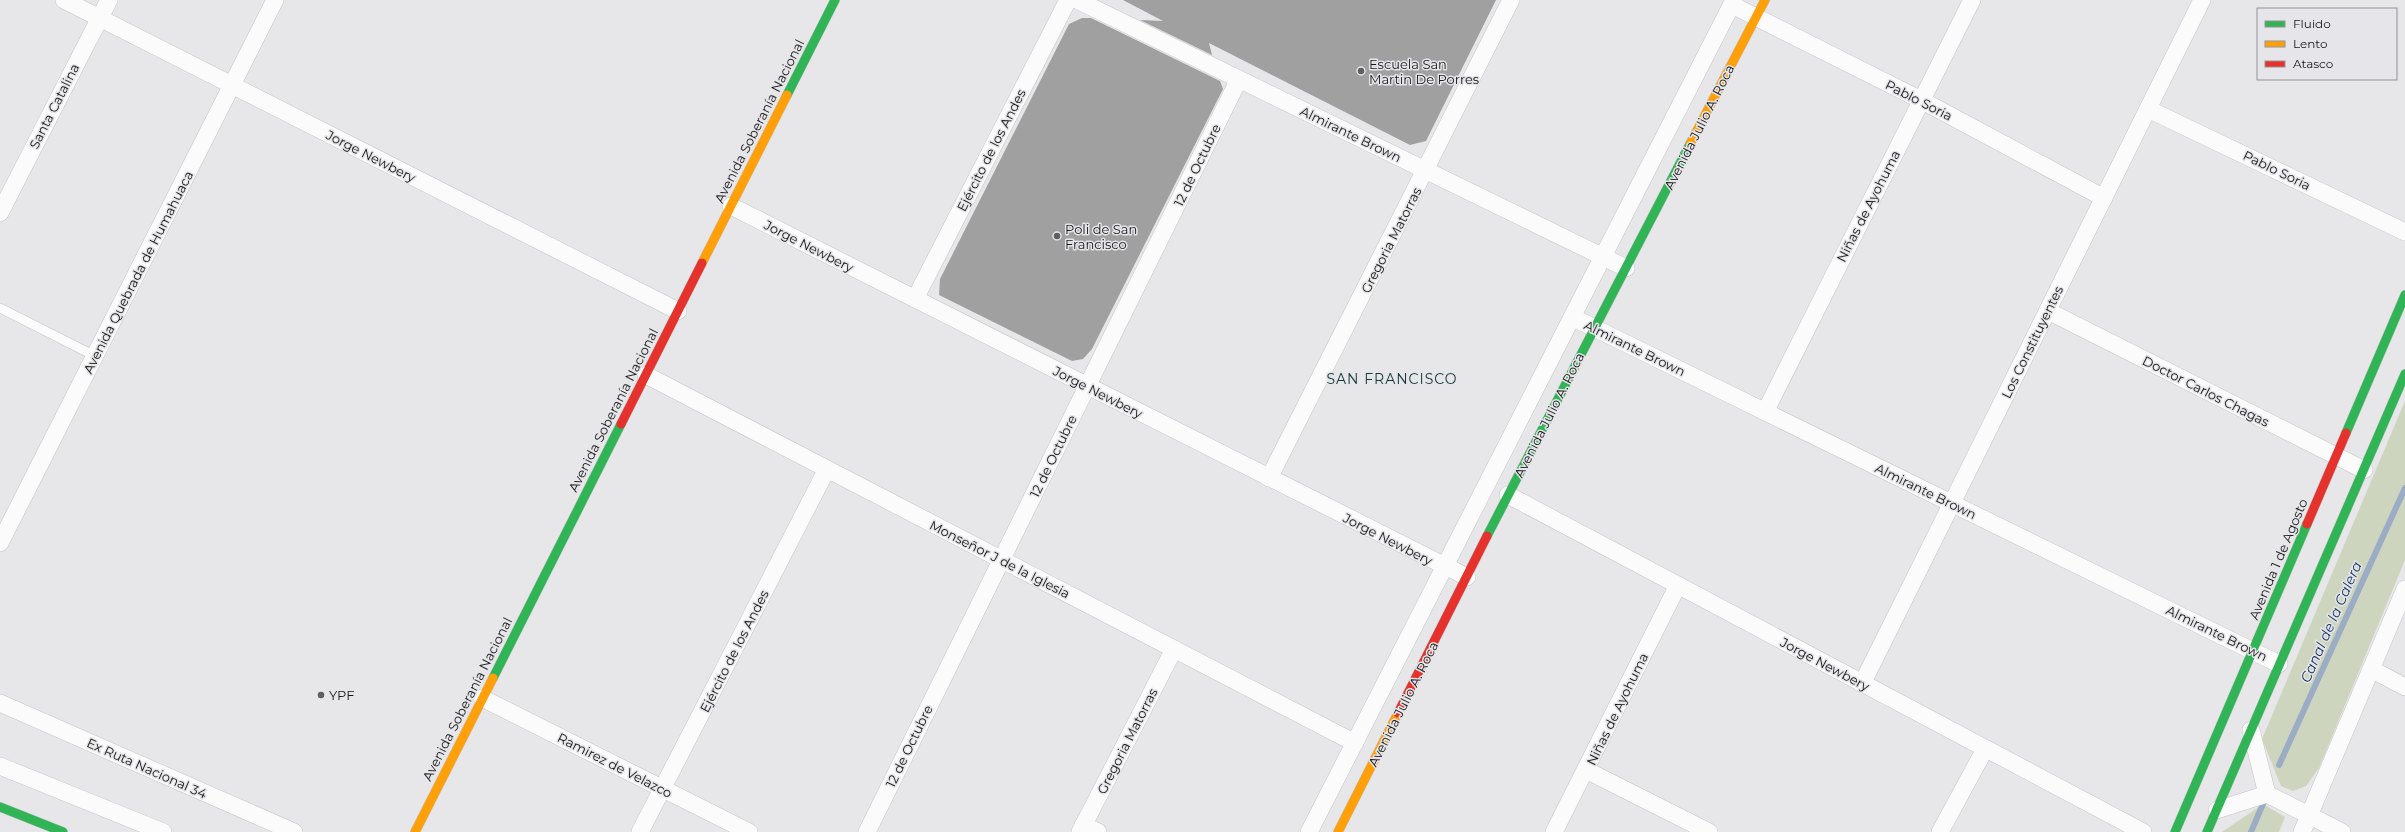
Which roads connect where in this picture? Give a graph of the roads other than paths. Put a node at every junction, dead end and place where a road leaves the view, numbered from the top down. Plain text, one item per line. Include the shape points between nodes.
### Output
1 (64, 0) edge
2 (109, 0) edge
3 (276, 0) edge
4 (835, 0) edge
5 (1068, 0) edge
6 (1077, 0) edge
7 (1511, 0) edge
8 (1765, 0) edge
9 (1972, 0) edge
10 (2202, 0) edge
11 (1733, 2) edge
12 (1756, 17) junction
13 (100, 18) junction
14 (1239, 79) junction
15 (232, 85) junction
16 (1922, 100) junction
17 (2148, 109) junction
18 (1426, 170) junction
19 (2104, 198) junction
20 (731, 206) junction
21 (0, 213) edge
22 (2405, 232) edge
23 (1603, 257) junction
24 (1626, 268) junction
25 (2405, 295) edge
26 (915, 299) junction
27 (0, 308) edge
28 (678, 311) junction
29 (2048, 311) junction
30 (1572, 317) junction
31 (1595, 328) junction
32 (95, 356) junction
33 (2405, 374) edge
34 (646, 375) junction
35 (1087, 387) junction
36 (1765, 412) junction
37 (2336, 456) junction
38 (828, 469) junction
39 (2364, 470) junction
40 (1268, 478) junction
41 (1508, 495) junction
42 (1952, 503) junction
43 (0, 543) edge
44 (1002, 560) junction
45 (1444, 567) junction
46 (1466, 577) junction
47 (1678, 585) junction
48 (2405, 589) edge
49 (1174, 649) junction
50 (2253, 651) junction
51 (2280, 664) junction
52 (2371, 669) junction
53 (1862, 684) junction
54 (2405, 687) edge
55 (482, 698) junction
56 (0, 703) edge
57 (2251, 730) junction
58 (1355, 743) junction
59 (1985, 748) junction
60 (0, 766) edge
61 (1586, 770) junction
62 (662, 789) junction
63 (2267, 794) junction
64 (0, 807) edge
65 (2216, 810) junction
66 (2309, 816) junction
67 (1087, 830) edge
68 (63, 832) edge
69 (163, 832) edge
70 (294, 832) edge
71 (415, 832) edge
72 (640, 832) edge
73 (749, 832) edge
74 (867, 832) edge
75 (1309, 832) edge
76 (1338, 832) edge
77 (1554, 832) edge
78 (1709, 832) edge
79 (1940, 832) edge
80 (2143, 832) edge
81 (2176, 832) edge
82 (2207, 832) edge
83 (2302, 832) edge
84 (2342, 832) edge

1 - 13 street, Jorge Newbery
2 - 13 street, Santa Catalina
3 - 15 street, Avenida Quebrada de Humahuaca
4 - 20 main road, Avenida Soberanía Nacional
5 - 26 street, Ejército de los Andes
6 - 14 street, Almirante Brown
7 - 18 street, Gregoria Matorras
8 - 12 main road, Avenida Julio A. Roca
9 - 16 street, Niñas de Ayohuma
10 - 17 street, Los Constituyentes
11 - 12 street, Pablo Soria
11 - 23 street, Avenida Julio A. Roca
12 - 16 street, Pablo Soria
12 - 24 main road, Avenida Julio A. Roca
13 - 15 street, Jorge Newbery
13 - 21 street, Santa Catalina
14 - 18 street, Almirante Brown
14 - 35 street, 12 de Octubre
15 - 28 street, Jorge Newbery
15 - 32 street, Avenida Quebrada de Humahuaca
16 - 19 street, Pablo Soria
16 - 36 street, Niñas de Ayohuma
17 - 19 street, Los Constituyentes
17 - 22 street, Pablo Soria
18 - 23 street, Almirante Brown
18 - 40 street, Gregoria Matorras
19 - 29 street, Los Constituyentes
20 - 26 street, Jorge Newbery
20 - 28 main road, Avenida Soberanía Nacional
23 - 24 street, Almirante Brown
23 - 30 street, Avenida Julio A. Roca
24 - 31 main road, Avenida Julio A. Roca
25 - 37 main road, Avenida 1 de Agosto
26 - 35 street, Jorge Newbery
27 - 32 lane
28 - 34 main road, Avenida Soberanía Nacional
29 - 37 street, Doctor Carlos Chagas
29 - 42 street, Los Constituyentes
30 - 31 street, Almirante Brown
30 - 45 street, Avenida Julio A. Roca
31 - 36 street, Almirante Brown
31 - 41 main road, Avenida Julio A. Roca
32 - 43 street, Avenida Quebrada de Humahuaca
33 - 39 main road
34 - 38 street, Monseñor J de la Iglesia
34 - 55 main road, Avenida Soberanía Nacional
35 - 40 street, Jorge Newbery
35 - 44 street, 12 de Octubre
36 - 42 street, Almirante Brown
37 - 39 street, Doctor Carlos Chagas
37 - 50 main road, Avenida 1 de Agosto
38 - 44 street, Monseñor J de la Iglesia
38 - 62 street, Ejército de los Andes
39 - 51 main road
40 - 45 street, Jorge Newbery
41 - 46 main road, Avenida Julio A. Roca
41 - 47 street, Jorge Newbery
42 - 50 street, Almirante Brown
42 - 53 street, Los Constituyentes
44 - 49 street, Monseñor J de la Iglesia
44 - 74 street, 12 de Octubre
45 - 46 street, Jorge Newbery
45 - 58 street, Avenida Julio A. Roca
46 - 76 main road, Avenida Julio A. Roca
47 - 53 street, Jorge Newbery
47 - 61 street, Niñas de Ayohuma
48 - 52 street
49 - 58 street, Monseñor J de la Iglesia
49 - 67 street, Gregoria Matorras
50 - 51 street, Almirante Brown
50 - 81 main road, Avenida 1 de Agosto
51 - 57 main road
52 - 54 street
52 - 66 street
53 - 59 street, Jorge Newbery
55 - 62 street, Ramirez de Velazco
55 - 71 main road, Avenida Soberanía Nacional
56 - 70 street, Ex Ruta Nacional 34
57 - 63 street
57 - 65 main road
58 - 75 street, Avenida Julio A. Roca
59 - 79 street
59 - 80 street, Jorge Newbery
60 - 69 street
61 - 77 street, Niñas de Ayohuma
61 - 78 street
62 - 72 street, Ejército de los Andes
62 - 73 street, Ramirez de Velazco
63 - 65 street
63 - 66 street
64 - 68 main road
65 - 82 main road
66 - 83 street
66 - 84 street

